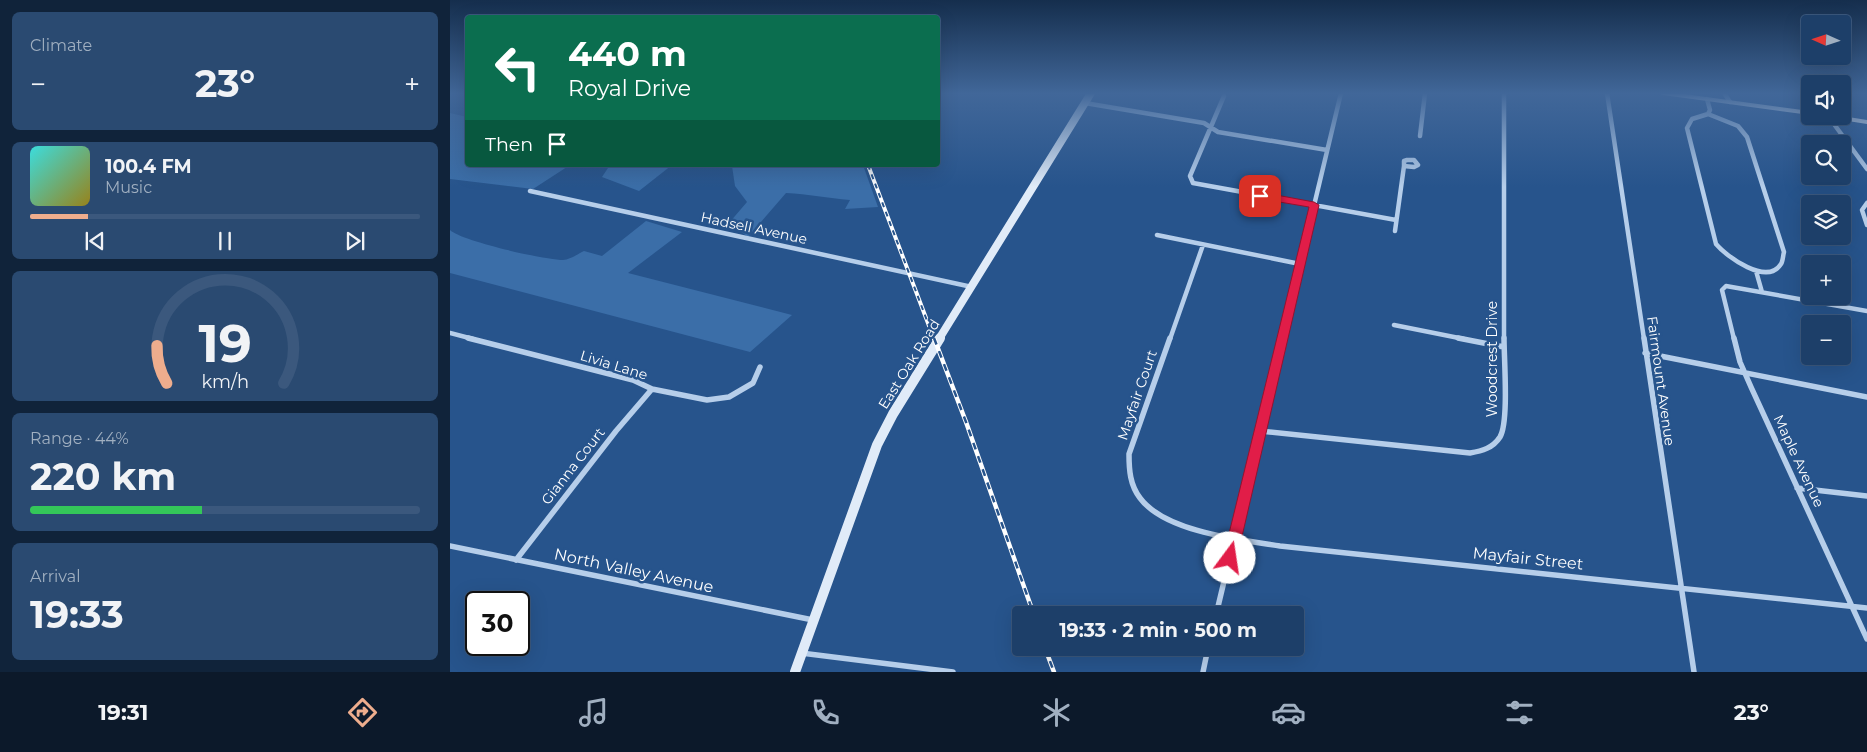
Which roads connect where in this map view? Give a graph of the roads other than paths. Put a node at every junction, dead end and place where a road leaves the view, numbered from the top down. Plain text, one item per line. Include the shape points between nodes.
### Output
1 (1072, 124) edge
2 (1206, 124) edge
3 (1212, 124) edge
4 (1333, 124) edge
5 (1421, 124) edge
6 (1504, 124) edge
7 (1612, 124) edge
8 (1689, 124) edge
9 (1734, 124) edge
10 (1835, 125) edge
11 (1211, 128) junction
12 (1420, 136) dead end
13 (1327, 150) junction
14 (1404, 166) dead end
15 (1867, 168) edge
16 (530, 191) dead end
17 (1867, 203) edge
18 (1314, 205) junction
19 (1396, 220) junction
20 (1867, 225) edge
21 (1395, 230) dead end
22 (1156, 235) dead end
23 (1203, 245) junction
24 (1300, 264) junction
25 (1756, 271) junction
26 (973, 287) junction
27 (1762, 292) junction
28 (1867, 311) edge
29 (1394, 325) dead end
30 (450, 333) edge
31 (1504, 347) junction
32 (1646, 354) junction
33 (760, 367) dead end
34 (1745, 373) junction
35 (652, 389) junction
36 (1867, 397) edge
37 (1260, 430) junction
38 (1797, 488) junction
39 (1867, 496) edge
40 (1188, 526) joint
41 (1235, 538) junction
42 (450, 546) edge
43 (516, 560) junction
44 (1681, 589) junction
45 (1218, 606) edge
46 (1852, 607) junction
47 (1867, 608) edge
48 (813, 620) junction
49 (1867, 639) edge
50 (802, 653) junction
51 (1206, 656) edge
52 (795, 672) edge
53 (953, 672) edge
54 (1203, 672) edge
55 (1694, 672) edge

1 - 26 street, East Oak Road
2 - 11 street
3 - 11 street
4 - 13 street
5 - 12 street
6 - 31 street, Woodcrest Drive
7 - 32 street, Fairmount Avenue
8 - 25 street via 1687,128 1714,238 1726,256
9 - 25 street via 1747,137 1784,252 1783,264 1767,271
10 - 15 street
11 - 13 street via 1218,132
11 - 18 street via 1190,180 1195,184
13 - 18 street
14 - 19 street
16 - 26 street, Hadsell Avenue
17 - 20 street via 1862,210
18 - 19 street
18 - 24 street
19 - 21 street
22 - 23 street
23 - 24 street
23 - 40 street, Mayfair Court via 1128,463 1133,485 1146,505 1166,520
24 - 37 street
25 - 27 street
26 - 48 street, East Oak Road via 877,445
27 - 28 street
27 - 34 street, Maple Avenue via 1728,286 1722,289
29 - 31 street
30 - 35 street, Livia Lane via 633,380
31 - 37 street, Woodcrest Drive via 1502,434 1484,451 1460,452
32 - 34 street
32 - 44 street, Fairmount Avenue
33 - 35 street, Livia Lane via 753,383 729,397 707,400
34 - 36 street
34 - 38 street, Maple Avenue
35 - 43 street, Gianna Court
37 - 41 street
38 - 39 street
38 - 46 street, Maple Avenue
40 - 41 street, Mayfair Street
41 - 44 street, Mayfair Street via 1280,546
41 - 45 street
42 - 43 street, North Valley Avenue
43 - 48 street, North Valley Avenue
44 - 46 street, Mayfair Street
44 - 55 street, Fairmount Avenue
46 - 47 street, Mayfair Street
46 - 49 street, Maple Avenue
48 - 50 street, East Oak Road
50 - 52 street, East Oak Road
50 - 53 street
51 - 54 street

